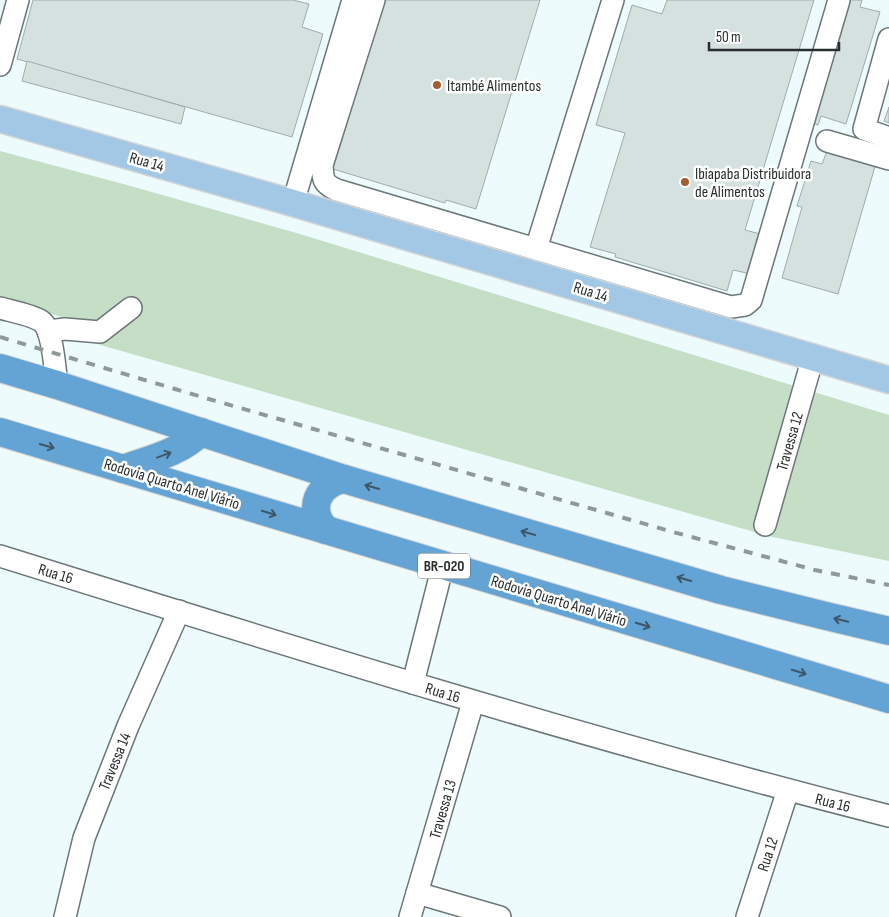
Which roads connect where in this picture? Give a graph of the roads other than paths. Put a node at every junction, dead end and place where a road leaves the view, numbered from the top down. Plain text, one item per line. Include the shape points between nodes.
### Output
1 (18, 0) edge
2 (353, 0) edge
3 (374, 0) edge
4 (613, 0) edge
5 (839, 0) edge
6 (889, 39) edge
7 (0, 65) edge
8 (0, 119) edge
9 (889, 138) edge
10 (827, 140) dead end
11 (889, 159) edge
12 (294, 203) junction
13 (536, 249) junction
14 (0, 308) edge
15 (131, 308) dead end
16 (48, 332) junction
17 (813, 358) junction
18 (0, 368) edge
19 (889, 380) edge
20 (57, 385) junction
21 (0, 432) edge
22 (201, 432) junction
23 (123, 468) junction
24 (344, 479) junction
25 (764, 525) dead end
26 (326, 530) junction
27 (0, 556) edge
28 (443, 566) junction
29 (179, 612) junction
30 (889, 631) edge
31 (413, 683) junction
32 (889, 699) edge
33 (473, 702) junction
34 (788, 790) junction
35 (889, 816) edge
36 (417, 893) junction
37 (65, 917) edge
38 (410, 917) edge
39 (500, 917) edge
40 (747, 917) edge

1 - 7 street
2 - 12 street
3 - 13 street via 322,165 323,178 328,186
4 - 13 street
5 - 13 street via 751,300 745,305 731,307
6 - 9 street via 864,129
8 - 12 main road, Rua 14
10 - 11 street
12 - 17 main road, Rua 14
14 - 16 street via 36,318 42,321
15 - 16 street via 100,332 65,329
16 - 20 street
17 - 19 main road, Rua 14
17 - 25 street, Travessa 12
18 - 20 highway
20 - 22 highway
21 -> 23 highway, Rodovia Quarto Anel Viário / BR-020
23 -> 22 highway via 174,451
22 - 24 highway
23 -> 26 highway, Rodovia Quarto Anel Viário / BR-020
24 - 26 highway via 331,483 318,498 316,512
30 -> 24 highway via 721,590
26 - 28 highway, Rodovia Quarto Anel Viário / BR-020
27 - 29 street, Rua 16
28 - 31 street
28 -> 32 highway, Rodovia Quarto Anel Viário / BR-020
29 - 31 street, Rua 16
29 - 37 street, Travessa 14 via 128,726 84,838
31 - 33 street, Rua 16
33 - 34 street, Rua 16
33 - 36 street, Travessa 13
34 - 35 street, Rua 16
34 - 40 street, Rua 12
36 - 38 street, Travessa 13
36 - 39 street

